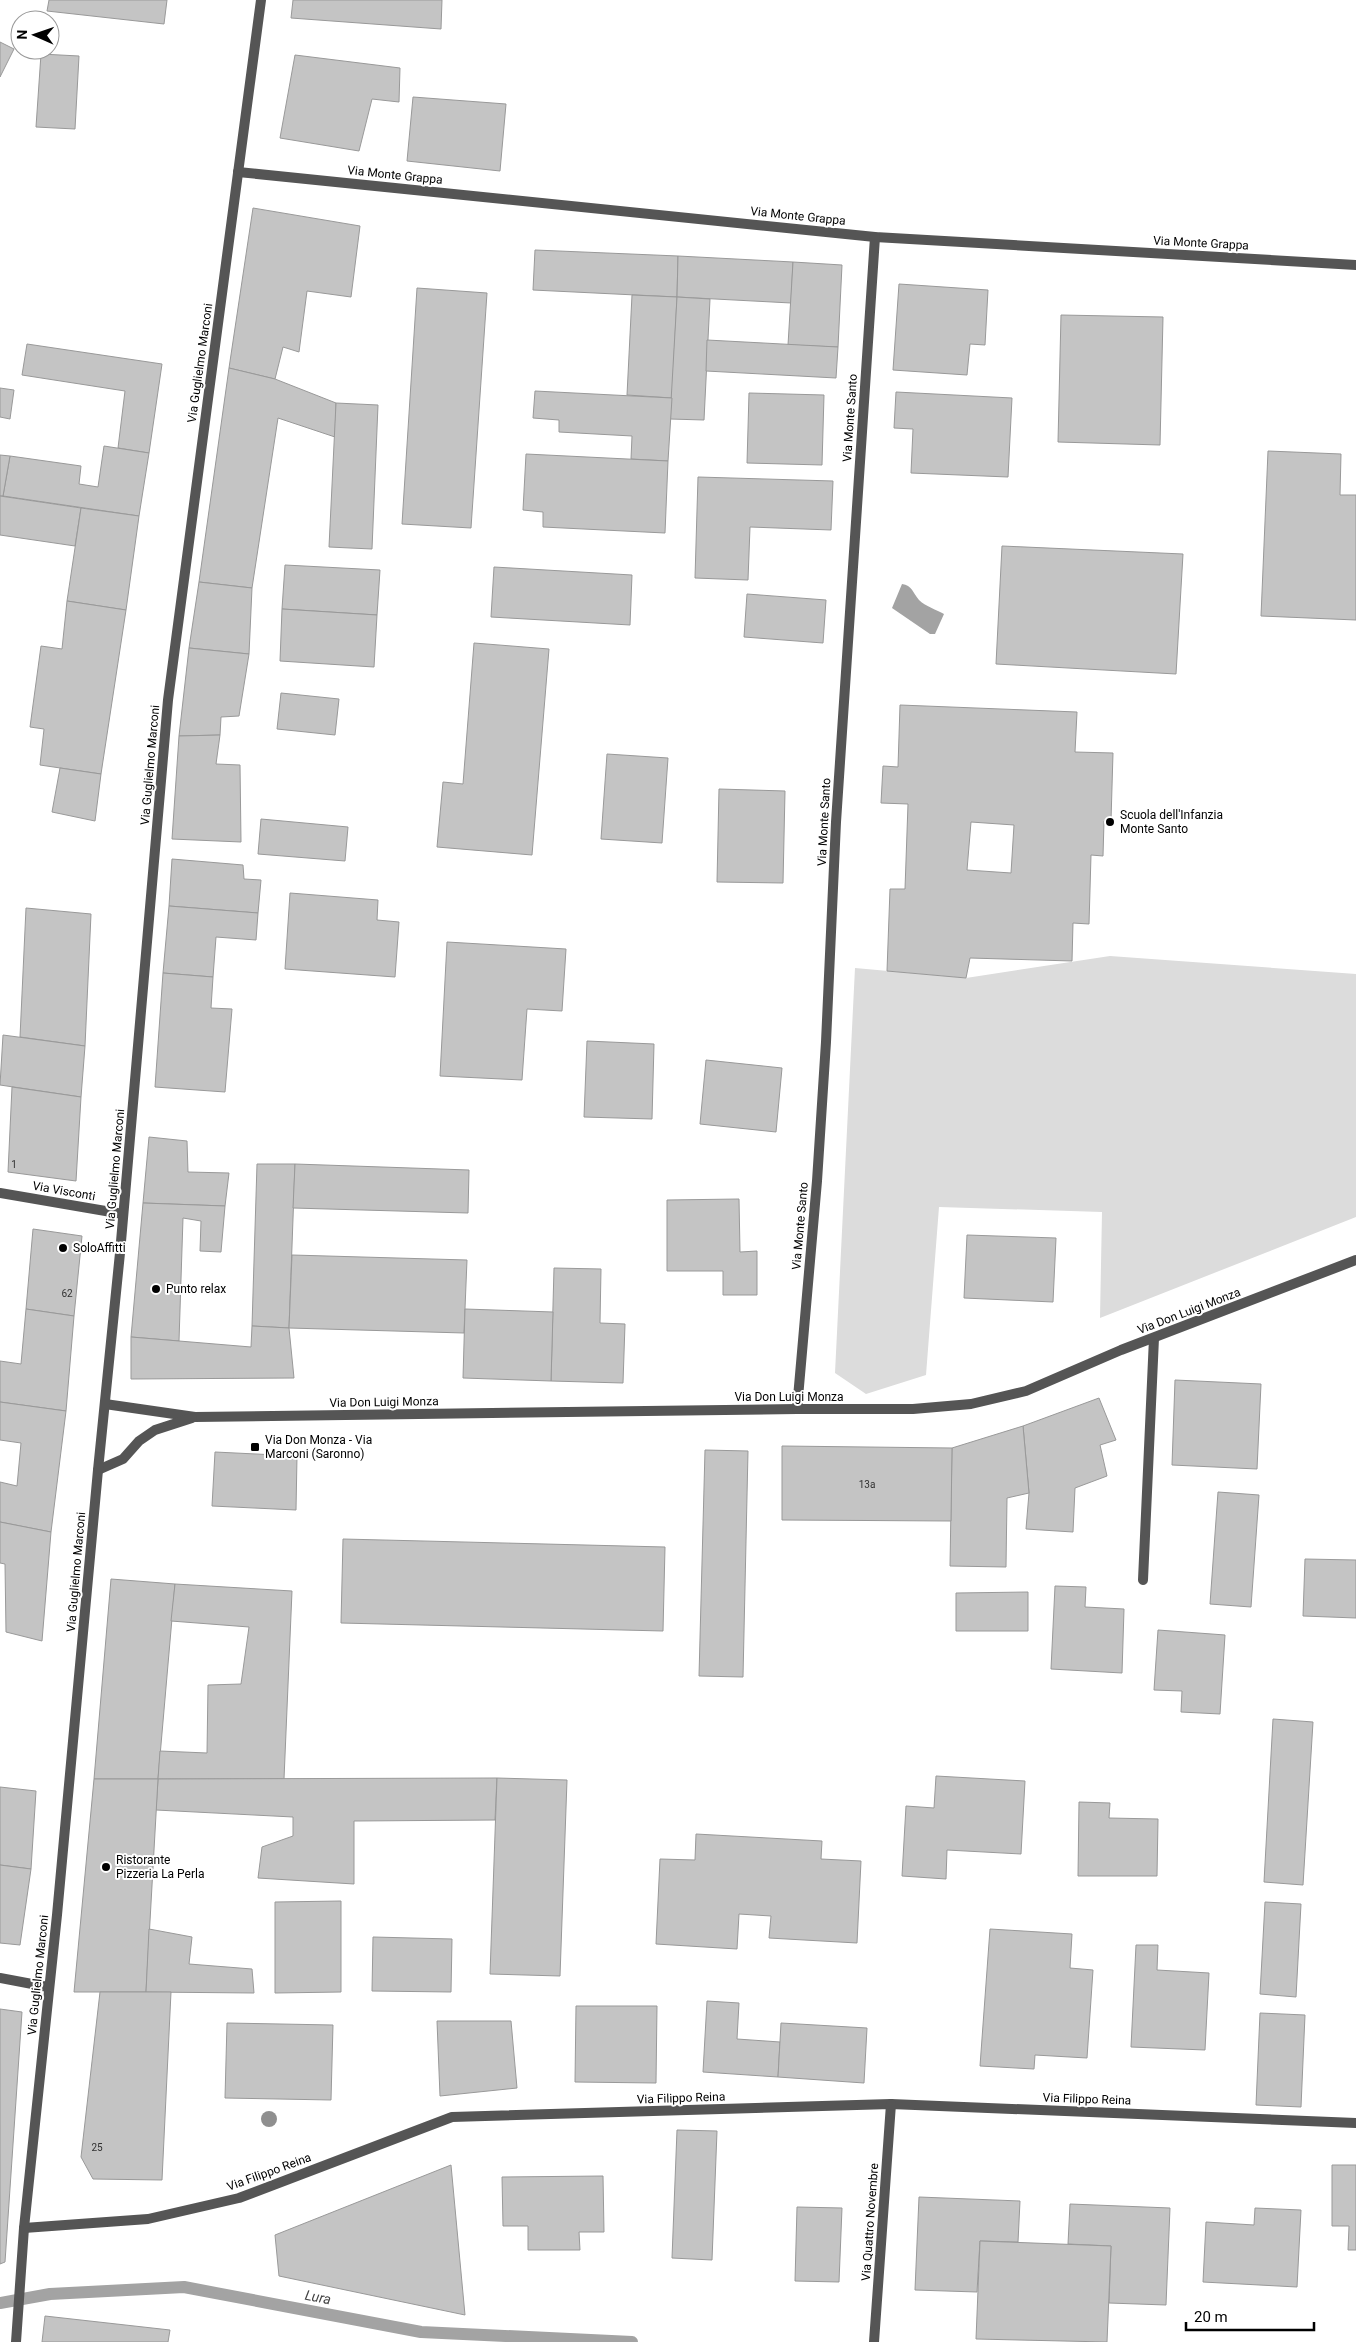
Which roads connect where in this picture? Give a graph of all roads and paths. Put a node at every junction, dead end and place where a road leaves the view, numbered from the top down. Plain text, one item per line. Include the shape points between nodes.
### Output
1 (261, 0) edge
2 (238, 172) junction
3 (875, 237) junction
4 (1356, 265) edge
5 (0, 1193) edge
6 (123, 1214) junction
7 (1356, 1260) edge
8 (1154, 1338) junction
9 (105, 1404) junction
10 (797, 1409) junction
11 (195, 1417) junction
12 (98, 1470) junction
13 (1143, 1580) dead end
14 (0, 1978) edge
15 (48, 1987) junction
16 (891, 2104) junction
17 (1356, 2123) edge
18 (24, 2228) junction
19 (16, 2342) edge
20 (874, 2342) edge

1 - 2 street, Via Guglielmo Marconi
2 - 3 street, Via Monte Grappa
2 - 6 street, Via Guglielmo Marconi via 168,700
3 - 4 street, Via Monte Grappa
3 - 10 street, Via Monte Santo via 836,822 819,1151
5 - 6 street, Via Visconti
6 - 9 street, Via Guglielmo Marconi
7 - 8 street, Via Don Luigi Monza
8 - 10 street, Via Don Luigi Monza via 1026,1391 971,1404 913,1409
8 - 13 street
9 - 11 street, Via Don Luigi Monza
9 - 12 street, Via Guglielmo Marconi
10 - 11 street, Via Don Luigi Monza
11 - 12 street, Via Don Luigi Monza via 154,1430 123,1459
12 - 15 street, Via Guglielmo Marconi
14 - 15 street
15 - 18 street, Via Guglielmo Marconi
16 - 17 street, Via Filippo Reina
16 - 18 street, Via Filippo Reina via 452,2117 239,2198 148,2220
16 - 20 street, Via Quattro Novembre
18 - 19 street, Via Guglielmo Marconi

